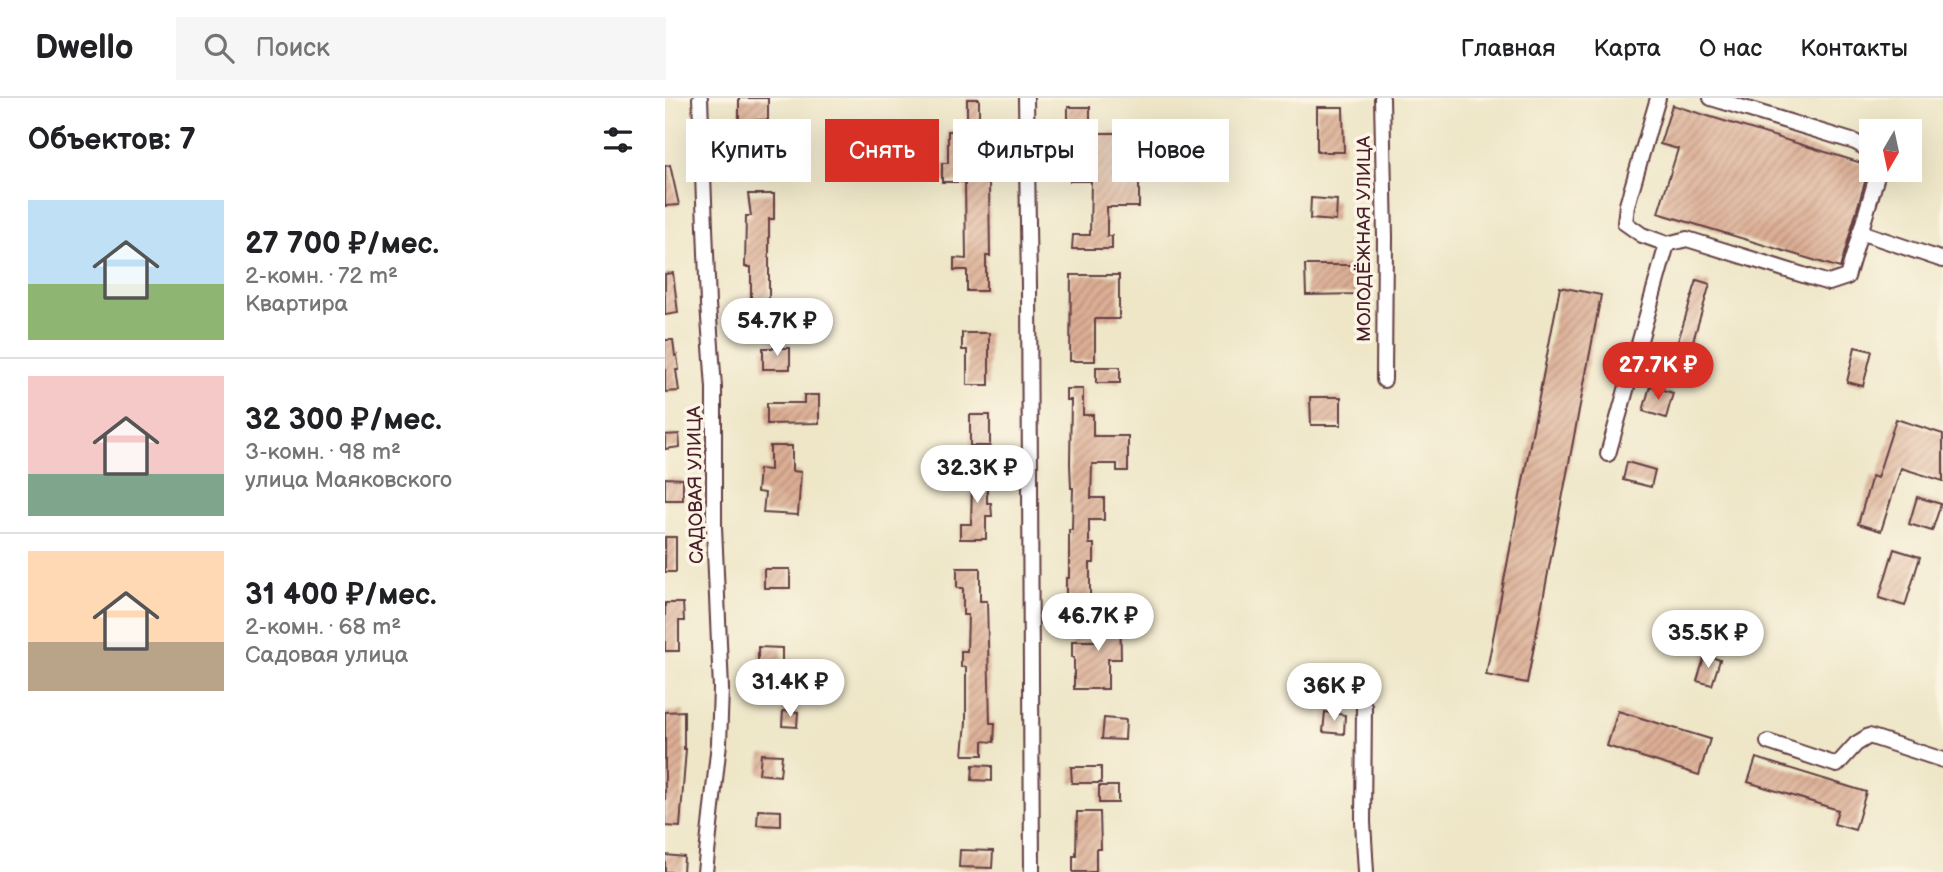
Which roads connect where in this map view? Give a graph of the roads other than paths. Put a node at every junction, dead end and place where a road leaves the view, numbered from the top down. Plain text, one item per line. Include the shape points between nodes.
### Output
1 (700, 98) edge
2 (1026, 98) edge
3 (1383, 98) edge
4 (1658, 98) edge
5 (1711, 98) edge
6 (1859, 144) edge
7 (1875, 182) edge
8 (1860, 232) junction
9 (1667, 244) junction
10 (1943, 261) edge
11 (1384, 380) dead end
12 (1608, 454) dead end
13 (1364, 706) dead end
14 (1768, 742) dead end
15 (1942, 757) edge
16 (705, 872) edge
17 (1032, 872) edge
18 (1366, 872) edge

1 - 16 street, САДОВАЯ УЛИЦА via 714,388 721,689
2 - 17 street
3 - 11 street, МОЛОДЁЖНАЯ УЛИЦА
4 - 9 street via 1625,223
5 - 6 street
7 - 8 street
8 - 9 street via 1847,277 1829,284 1687,239
8 - 10 street
9 - 12 street
13 - 18 street
14 - 15 street via 1837,765 1869,736

